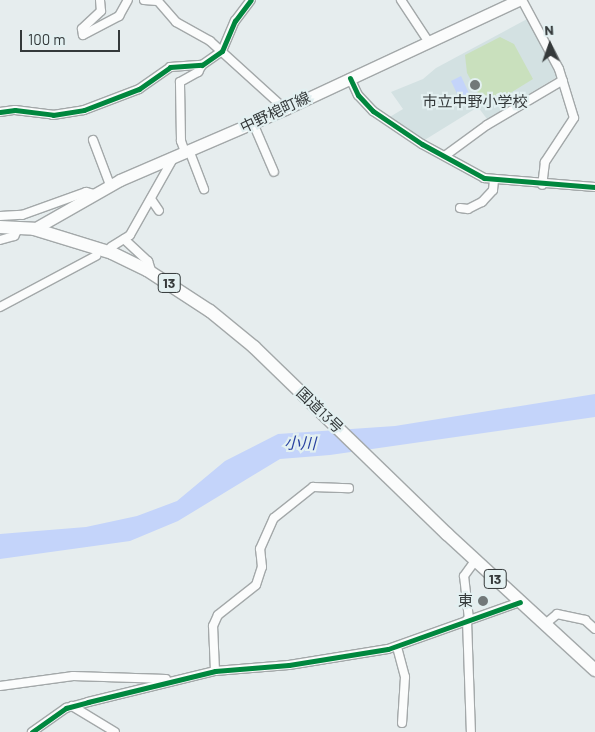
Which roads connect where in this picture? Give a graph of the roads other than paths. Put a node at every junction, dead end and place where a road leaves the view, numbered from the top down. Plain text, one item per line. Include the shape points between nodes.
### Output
1 (100, 0) edge
2 (128, 0) edge
3 (144, 0) edge
4 (252, 0) edge
5 (401, 0) edge
6 (520, 0) edge
7 (157, 1) edge
8 (428, 41) junction
9 (222, 51) junction
10 (202, 65) junction
11 (350, 78) junction
12 (563, 80) junction
13 (285, 109) junction
14 (0, 112) edge
15 (253, 123) junction
16 (96, 140) dead end
17 (187, 151) junction
18 (446, 155) junction
19 (174, 157) junction
20 (274, 172) dead end
21 (494, 181) junction
22 (112, 184) junction
23 (542, 185) junction
24 (595, 187) edge
25 (204, 189) dead end
26 (95, 194) junction
27 (151, 199) junction
28 (460, 208) dead end
29 (158, 211) dead end
30 (0, 216) edge
31 (0, 227) edge
32 (19, 228) junction
33 (34, 229) junction
34 (0, 240) edge
35 (124, 240) junction
36 (111, 247) dead end
37 (96, 256) dead end
38 (152, 273) junction
39 (0, 307) edge
40 (349, 488) dead end
41 (475, 560) junction
42 (520, 602) junction
43 (468, 620) junction
44 (544, 625) junction
45 (595, 629) edge
46 (398, 647) junction
47 (595, 670) edge
48 (215, 671) junction
49 (170, 681) junction
50 (0, 686) edge
51 (72, 706) junction
52 (402, 724) dead end
53 (32, 732) edge
54 (115, 732) edge
55 (471, 732) edge

1 - 2 street via 101,11 82,29 84,35 120,16
3 - 7 street
4 - 9 street via 236,21
5 - 8 street
6 - 8 main road, 中野梍町線
6 - 12 street
7 - 9 street via 176,22
8 - 11 main road, 中野梍町線
9 - 10 street
9 - 13 street
10 - 14 street via 170,67 139,89 84,110 53,115 14,110
10 - 17 street via 198,72 180,82 181,141
11 - 13 main road, 中野梍町線
11 - 18 street via 358,95 372,111 422,144
12 - 18 street via 487,125
12 - 23 street via 574,118 545,162
13 - 15 main road, 中野梍町線
15 - 17 main road, 中野梍町線
15 - 20 street
16 - 22 street
17 - 19 main road, 中野梍町線
17 - 25 street
18 - 21 street
19 - 22 main road, 中野梍町線
19 - 27 street
21 - 23 street
21 - 28 street via 493,190 482,202 468,209
22 - 26 main road, 中野梍町線
23 - 24 street
26 - 30 street via 86,192 22,215
26 - 33 main road, 中野梍町線
27 - 29 street
27 - 35 street
31 - 32 highway, 国道13号 / 13
32 - 33 highway, 国道13号 / 13
32 - 34 street via 14,236
33 - 38 highway, 国道13号 / 13 via 112,253
35 - 36 street
35 - 38 street via 148,261
37 - 39 street
38 - 41 highway, 国道13号 / 13 via 210,311 308,399
40 - 48 street via 313,487 274,518 262,543 262,567 256,585 218,615 213,626
41 - 42 highway, 国道13号 / 13
41 - 43 street via 464,576
42 - 43 street
42 - 44 highway, 国道13号 / 13
43 - 46 street
43 - 55 street
44 - 45 street via 558,614 585,620
44 - 47 highway, 国道13号 / 13
46 - 48 street via 289,665
46 - 52 street via 405,677
48 - 49 street
49 - 50 street via 73,676
49 - 51 street
51 - 53 street
51 - 54 street

